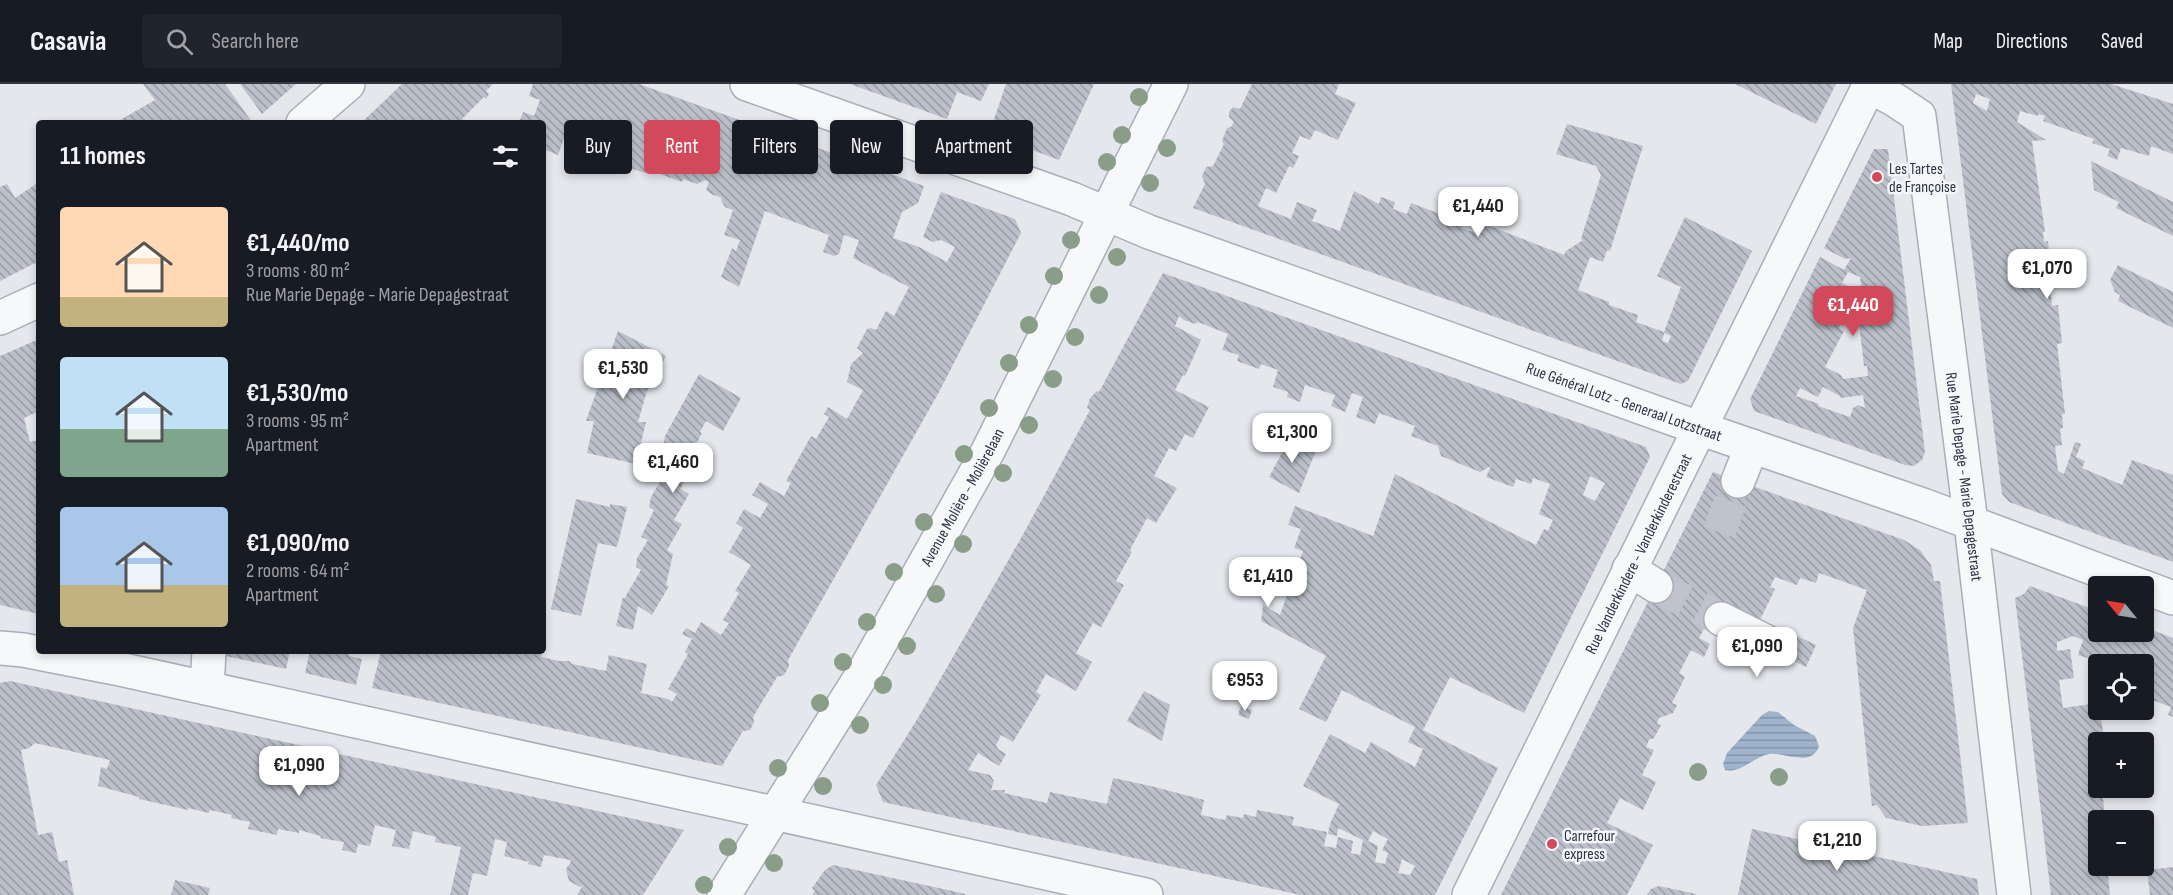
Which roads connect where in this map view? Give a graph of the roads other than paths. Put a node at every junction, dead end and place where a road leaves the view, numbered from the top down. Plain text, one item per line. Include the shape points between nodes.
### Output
1 (348, 84) edge
2 (747, 84) edge
3 (1171, 84) edge
4 (1869, 85) edge
5 (306, 120) edge
6 (1107, 213) junction
7 (36, 301) edge
8 (0, 318) edge
9 (1699, 428) junction
10 (1752, 446) junction
11 (1738, 481) tunnel mouth
12 (1971, 523) junction
13 (2113, 576) edge
14 (2154, 591) edge
15 (2173, 598) edge
16 (1720, 619) tunnel mouth
17 (1771, 644) dead end
18 (4, 646) edge
19 (36, 650) edge
20 (74, 654) edge
21 (209, 654) edge
22 (143, 662) edge
23 (207, 688) junction
24 (776, 813) junction
25 (724, 895) edge
26 (1146, 895) edge
27 (1469, 895) edge
28 (2014, 895) edge

1 - 5 street
2 - 6 street, Rue Général Lotz - Generaal Lotzstraat
3 - 6 street, Avenue Molière - Molièrelaan
4 - 9 street, Rue Vanderkindere - Vanderkinderestraat
4 - 12 street, Rue Marie Depage - Marie Depagestraat via 1919,116
6 - 9 street, Rue Général Lotz - Generaal Lotzstraat via 1160,236
6 - 24 street, Avenue Molière - Molièrelaan via 988,451 865,670
7 - 8 street
9 - 10 street, Rue Général Lotz - Generaal Lotzstraat
9 - 27 street, Rue Vanderkindere - Vanderkinderestraat via 1642,578
10 - 11 street
10 - 12 street, Rue Général Lotz - Generaal Lotzstraat
12 - 13 street, Rue Général Lotz - Generaal Lotzstraat
12 - 28 street, Rue Marie Depage - Marie Depagestraat
14 - 15 street, Rue Général Lotz - Generaal Lotzstraat
16 - 17 street
18 - 19 street
20 - 22 street
21 - 23 street
22 - 23 street
23 - 24 street
24 - 25 street, Avenue Molière - Molièrelaan
24 - 26 street

